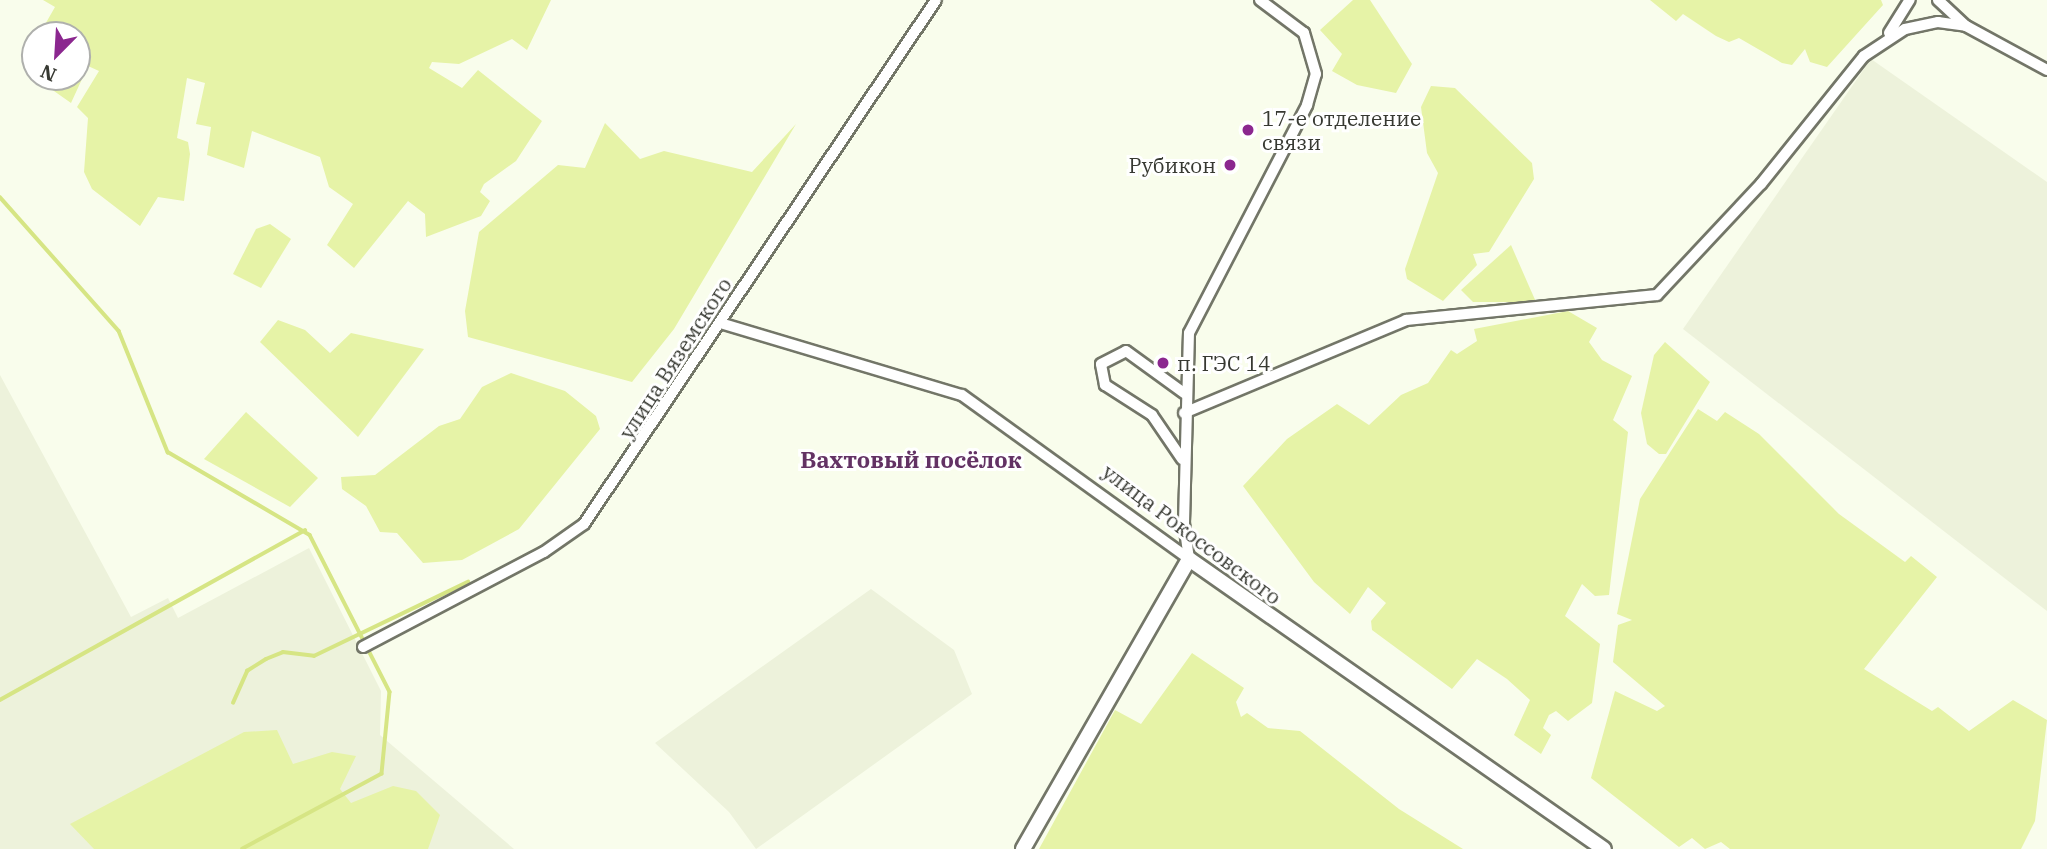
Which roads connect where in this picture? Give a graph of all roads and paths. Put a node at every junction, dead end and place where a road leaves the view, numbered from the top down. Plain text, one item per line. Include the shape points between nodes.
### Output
1 (936, 0) edge
2 (1260, 0) edge
3 (1910, 0) edge
4 (1938, 0) edge
5 (1966, 26) junction
6 (1884, 39) junction
7 (2047, 70) edge
8 (720, 323) junction
9 (1184, 393) junction
10 (1184, 413) junction
11 (1184, 463) junction
12 (1189, 559) junction
13 (363, 647) dead end
14 (1023, 849) edge
15 (1604, 849) edge

1 - 8 street, улица Вяземского
2 - 9 street via 1309,40 1314,84 1196,313
3 - 6 street
4 - 5 street
5 - 6 street via 1925,23
5 - 7 street
6 - 10 street via 1657,295 1406,320
8 - 12 street, улица Рокоссовского via 962,395
8 - 13 street, улица Вяземского via 584,524 544,552
9 - 10 street
9 - 11 street via 1133,353 1114,352 1101,364 1105,385 1152,415
10 - 11 street
11 - 12 street
12 - 14 street
12 - 15 street, улица Рокоссовского

